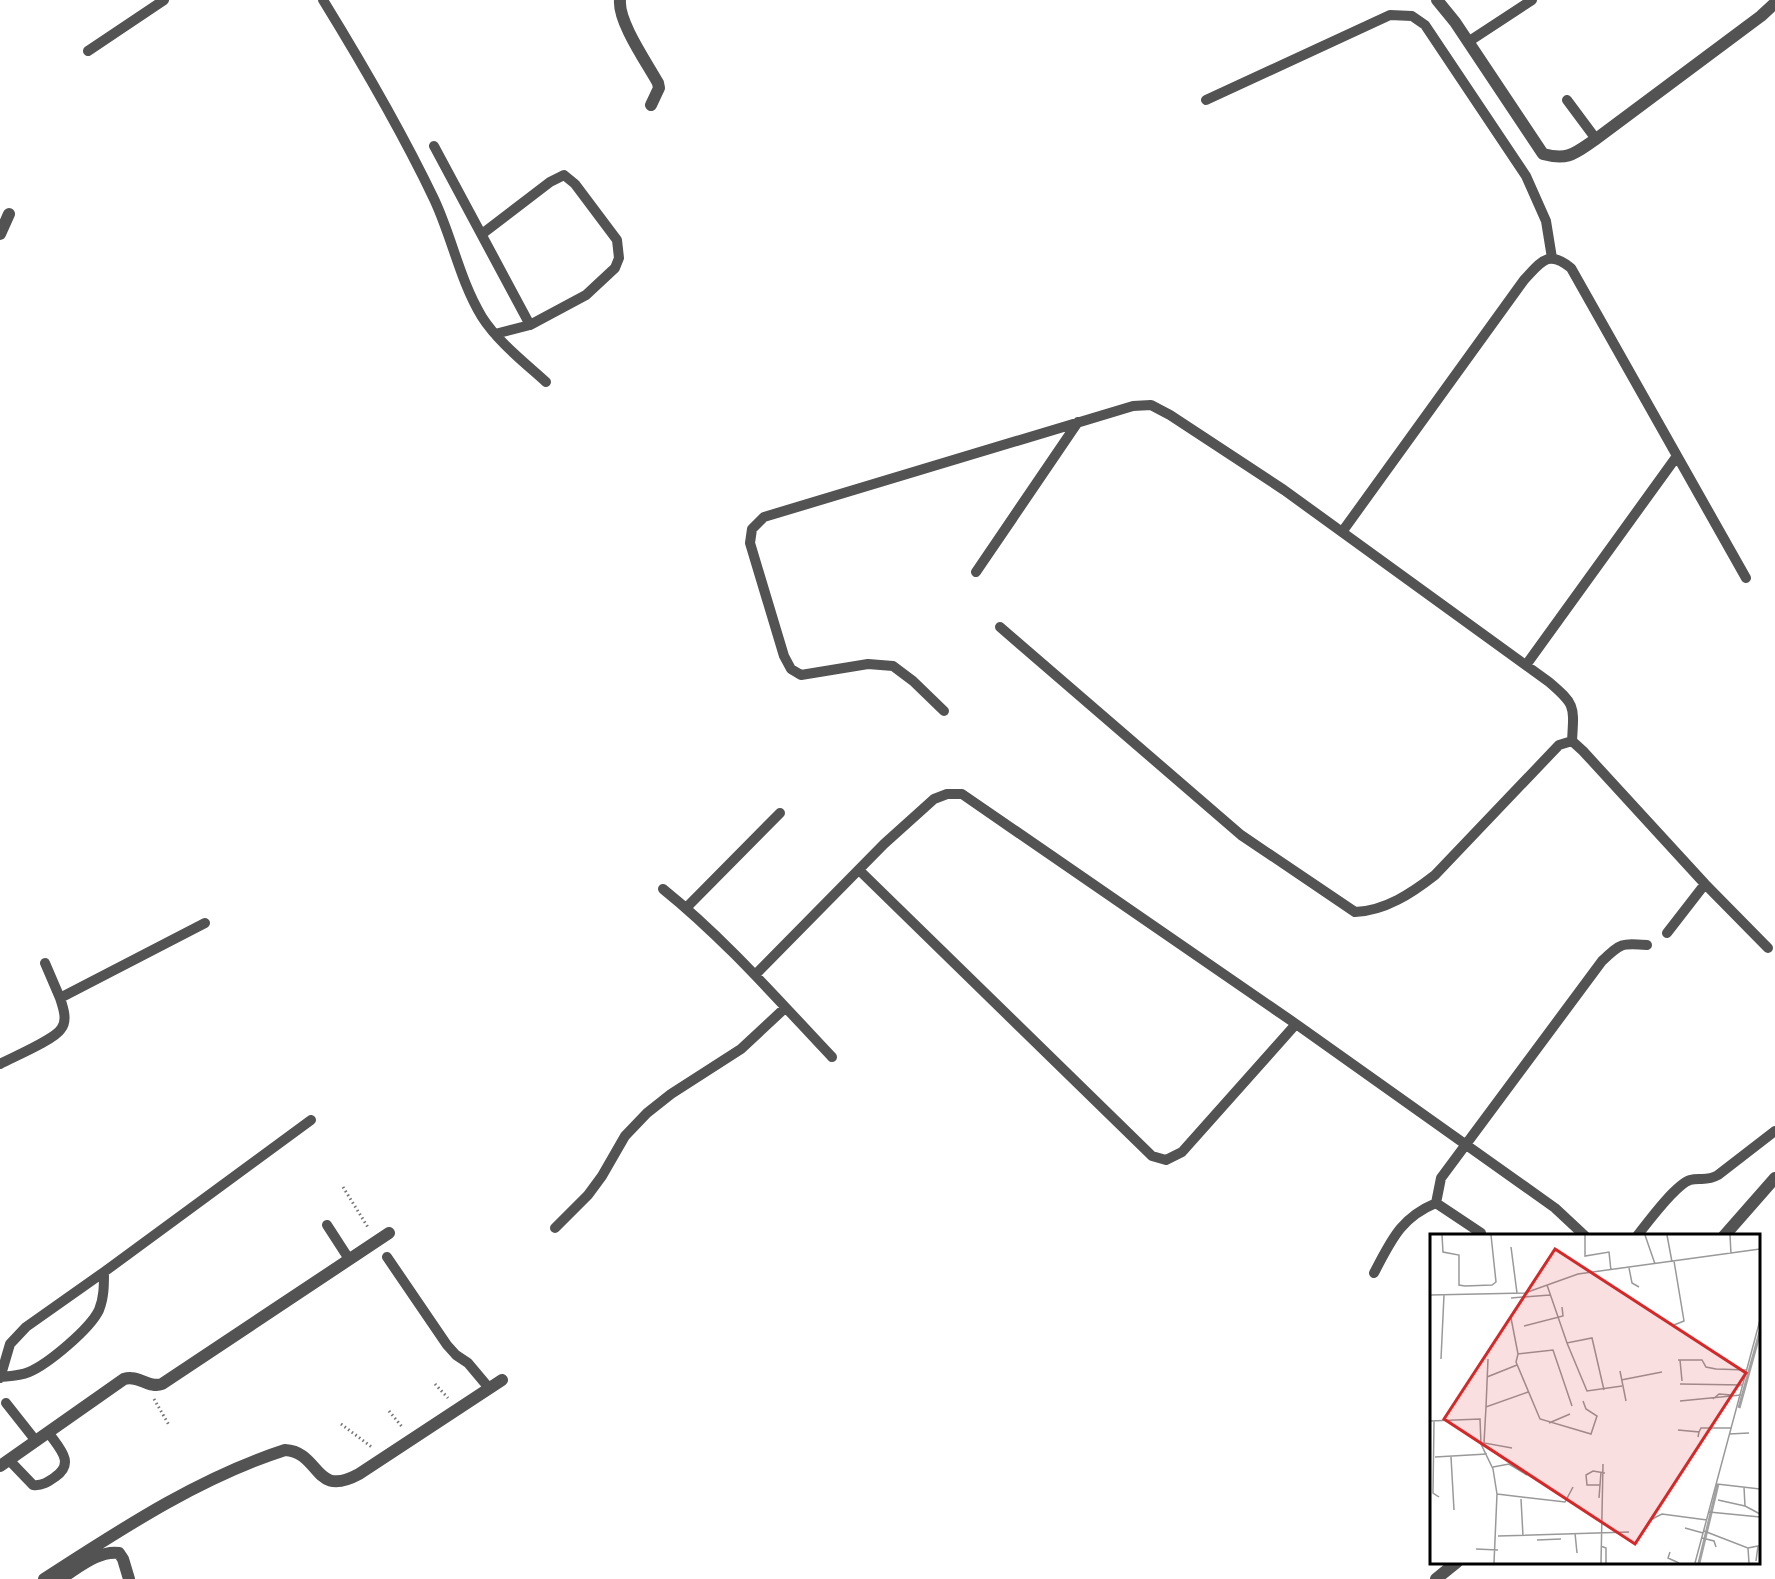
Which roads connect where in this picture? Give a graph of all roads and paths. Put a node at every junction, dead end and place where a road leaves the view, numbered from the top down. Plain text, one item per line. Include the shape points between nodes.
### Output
1 (165, 0) edge
2 (323, 0) edge
3 (620, 0) edge
4 (1437, 0) edge
5 (1532, 0) edge
6 (1775, 3) edge
7 (1468, 42) junction
8 (88, 51) dead end
9 (1206, 100) dead end
10 (1567, 100) dead end
11 (651, 105) dead end
12 (1596, 139) junction
13 (434, 146) dead end
14 (9, 214) dead end
15 (0, 234) edge
16 (482, 234) junction
17 (1552, 258) junction
18 (530, 325) junction
19 (495, 334) junction
20 (546, 382) dead end
21 (1078, 422) junction
22 (1677, 456) junction
23 (1342, 532) junction
24 (976, 572) dead end
25 (1746, 578) dead end
26 (1000, 627) dead end
27 (1526, 665) junction
28 (944, 711) dead end
29 (1572, 741) junction
30 (780, 813) dead end
31 (859, 870) junction
32 (1705, 884) junction
33 (663, 889) dead end
34 (686, 908) junction
35 (205, 923) dead end
36 (1667, 933) dead end
37 (1647, 945) dead end
38 (1768, 948) dead end
39 (45, 963) dead end
40 (755, 975) junction
41 (60, 998) junction
42 (785, 1008) junction
43 (1296, 1024) junction
44 (832, 1057) dead end
45 (0, 1064) edge
46 (310, 1120) dead end
47 (1775, 1131) edge
48 (1466, 1146) junction
49 (1775, 1178) edge
50 (343, 1187) dead end
51 (1436, 1203) junction
52 (327, 1225) dead end
53 (555, 1228) dead end
54 (389, 1233) dead end
55 (1480, 1233) dead end
56 (1583, 1234) edge
57 (1639, 1234) edge
58 (1726, 1234) edge
59 (377, 1240) junction
60 (387, 1257) dead end
61 (349, 1259) junction
62 (104, 1272) junction
63 (1374, 1273) dead end
64 (0, 1378) edge
65 (502, 1380) dead end
66 (144, 1381) junction
67 (435, 1384) dead end
68 (489, 1388) junction
69 (6, 1403) dead end
70 (458, 1408) junction
71 (389, 1411) dead end
72 (341, 1424) dead end
73 (169, 1425) dead end
74 (48, 1432) junction
75 (412, 1438) junction
76 (36, 1441) junction
77 (384, 1457) junction
78 (4, 1463) edge
79 (1456, 1564) edge
80 (44, 1579) edge
81 (60, 1579) edge
82 (129, 1579) edge
83 (1436, 1579) edge

1 - 8 lane
2 - 19 lane via 401,133 435,202 472,297
3 - 11 street via 627,26 658,83
4 - 7 street
5 - 7 lane
6 - 12 street
7 - 12 street via 1543,154 1560,158
9 - 17 lane via 1390,15 1412,16 1425,26 1526,176 1546,221
10 - 12 lane
13 - 16 lane
14 - 15 street
16 - 18 lane
16 - 18 lane via 564,175 617,240 619,258 597,286
17 - 22 lane via 1561,259 1571,268
17 - 23 lane via 1543,260 1524,280
18 - 19 lane
19 - 20 lane
21 - 23 lane via 1150,405
21 - 24 lane
21 - 28 lane via 765,517 752,529 750,543 791,669 801,675 868,664 893,666
22 - 25 lane
22 - 27 lane
23 - 27 lane
26 - 29 lane via 1241,835 1355,912 1371,912 1416,890 1559,745
27 - 29 lane via 1566,696 1574,711
29 - 32 lane
30 - 34 lane
31 - 40 lane
31 - 43 lane via 934,799 962,794
31 - 43 lane via 1152,1156 1166,1160 1182,1152
32 - 36 lane
32 - 38 lane
33 - 34 lane
34 - 40 lane
35 - 41 lane
37 - 48 lane via 1624,943 1602,962
39 - 41 lane
40 - 42 lane
41 - 45 lane via 65,1017 62,1029
42 - 44 lane
42 - 53 lane via 741,1049 647,1113 625,1136 588,1195
43 - 48 lane
46 - 62 lane
47 - 57 lane via 1718,1175 1709,1180 1691,1180 1679,1188
48 - 51 lane via 1441,1178
48 - 56 lane via 1555,1208
49 - 58 street
50 - 59 path
51 - 55 lane
51 - 63 lane via 1421,1209 1397,1231
52 - 61 lane
54 - 59 street
59 - 61 street
60 - 68 lane via 447,1345
61 - 66 street via 162,1384
62 - 64 lane via 17,1335 10,1344
62 - 64 lane via 103,1296 86,1329 32,1371
65 - 68 street
66 - 73 path
66 - 74 street via 133,1377 124,1380
67 - 70 path
68 - 70 street
69 - 76 lane
70 - 75 street
71 - 75 path
72 - 77 path
74 - 76 street
74 - 78 lane via 66,1460 66,1467 54,1478 33,1485
75 - 77 street
76 - 78 street
77 - 80 street via 352,1478 334,1483 296,1452 278,1452 210,1480 133,1522
79 - 83 street
81 - 82 street via 112,1552 123,1559

